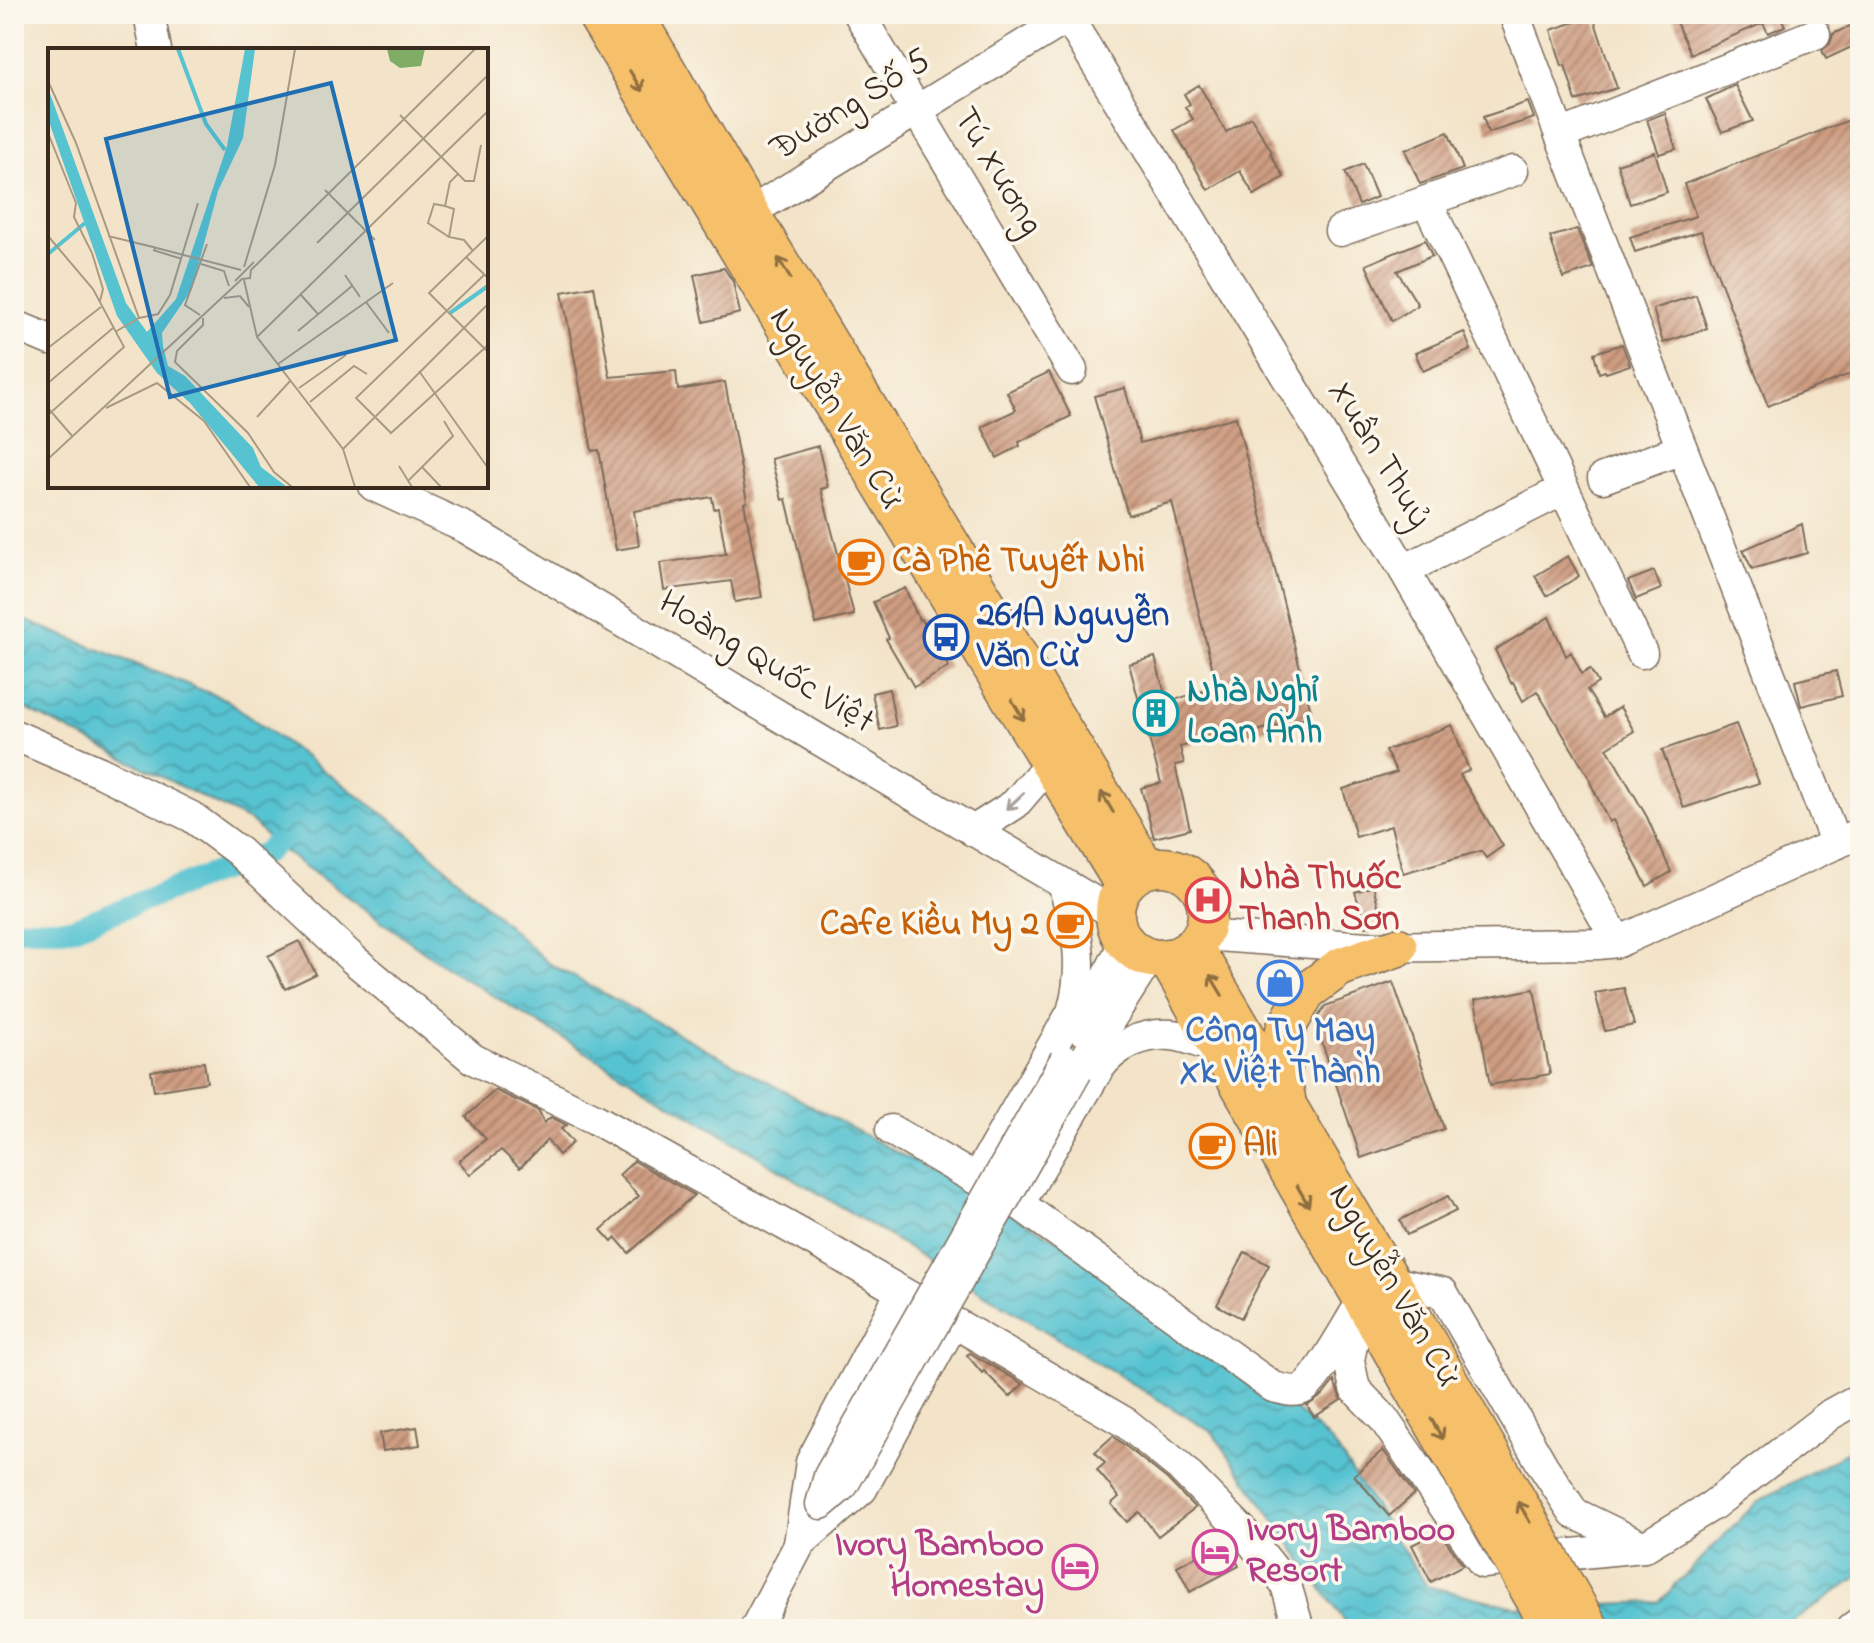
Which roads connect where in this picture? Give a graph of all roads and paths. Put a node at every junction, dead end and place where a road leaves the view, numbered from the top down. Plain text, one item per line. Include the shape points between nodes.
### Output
1 (149, 14) edge
2 (596, 14) edge
3 (634, 14) edge
4 (859, 14) edge
5 (1514, 14) edge
6 (1069, 15) edge
7 (1815, 34) dead end
8 (156, 48) edge
9 (916, 111) junction
10 (1560, 135) junction
11 (1513, 171) dead end
12 (1427, 202) junction
13 (738, 220) junction
14 (1340, 231) dead end
15 (14, 325) edge
16 (48, 339) edge
17 (1072, 370) dead end
18 (1682, 449) junction
19 (1603, 478) dead end
20 (378, 488) edge
21 (1563, 490) junction
22 (1404, 570) junction
23 (1642, 653) dead end
24 (14, 735) edge
25 (1050, 763) junction
26 (973, 831) junction
27 (1848, 838) edge
28 (1063, 884) junction
29 (1153, 926) junction
30 (1618, 942) junction
31 (1398, 947) junction
32 (1219, 1050) junction
33 (1289, 1108) junction
34 (891, 1130) dead end
35 (976, 1179) junction
36 (1019, 1204) junction
37 (1377, 1291) junction
38 (901, 1292) junction
39 (953, 1323) junction
40 (1412, 1351) junction
41 (1860, 1398) edge
42 (799, 1544) junction
43 (1644, 1547) junction
44 (1860, 1622) edge
45 (755, 1629) edge
46 (1299, 1629) edge
47 (1552, 1629) edge
48 (1590, 1629) edge
49 (1851, 1629) edge

1 - 8 street
2 -> 13 main road, Nguyễn Văn Cừ
3 - 13 main road, Nguyễn Văn Cừ
4 - 9 street, Tú Xương
5 - 10 street
6 - 9 street, Đường Số 5
6 - 22 street, Xuân Thuỷ
7 - 10 street
9 - 13 street, Đường Số 5
9 - 17 street, Tú Xương
10 - 18 street
11 - 12 street
12 - 14 street
12 - 21 street
13 -> 25 main road, Nguyễn Văn Cừ
29 -> 13 main road, Nguyễn Văn Cừ
15 - 16 street
18 - 19 street
18 - 27 street
20 - 26 street, Hoàng Quốc Việt via 466,528
21 - 22 street
21 - 23 street
22 - 30 street, Xuân Thuỷ
24 - 38 street via 192,817 473,1059 595,1119
25 -> 26 street via 1015,804
25 - 29 main road, Nguyễn Văn Cừ
26 - 28 street, Hoàng Quốc Việt
27 - 30 street, Hoàng Quốc Việt
28 - 29 street, Hoàng Quốc Việt
28 - 35 street via 1080,953 1078,994
29 - 31 street, Hoàng Quốc Việt
29 - 32 main road, Nguyễn Văn Cừ
33 -> 29 main road, Nguyễn Văn Cừ
29 - 42 street, bridge via 843,1485 821,1504
30 - 31 street, Hoàng Quốc Việt
31 - 33 main road via 1340,967 1306,992 1285,1030 1282,1080
32 - 36 street via 1172,1035 1137,1040 1109,1055
32 -> 37 main road, Nguyễn Văn Cừ
33 - 37 main road, Nguyễn Văn Cừ
34 - 35 street
35 - 36 street
36 - 37 street via 1273,1387 1303,1389
37 - 40 main road, Nguyễn Văn Cừ
37 - 43 street via 1443,1293 1574,1513
37 - 43 street via 1349,1360 1355,1389 1383,1418 1483,1563
38 - 39 street
38 - 42 street via 811,1462
39 - 42 street via 862,1489
39 - 46 street via 1126,1423 1179,1466 1242,1530 1286,1585
40 -> 47 main road, Nguyễn Văn Cừ, bridge
48 -> 40 main road, Nguyễn Văn Cừ, bridge
41 - 43 street via 1831,1414 1713,1505
42 - 45 street
44 - 49 street

